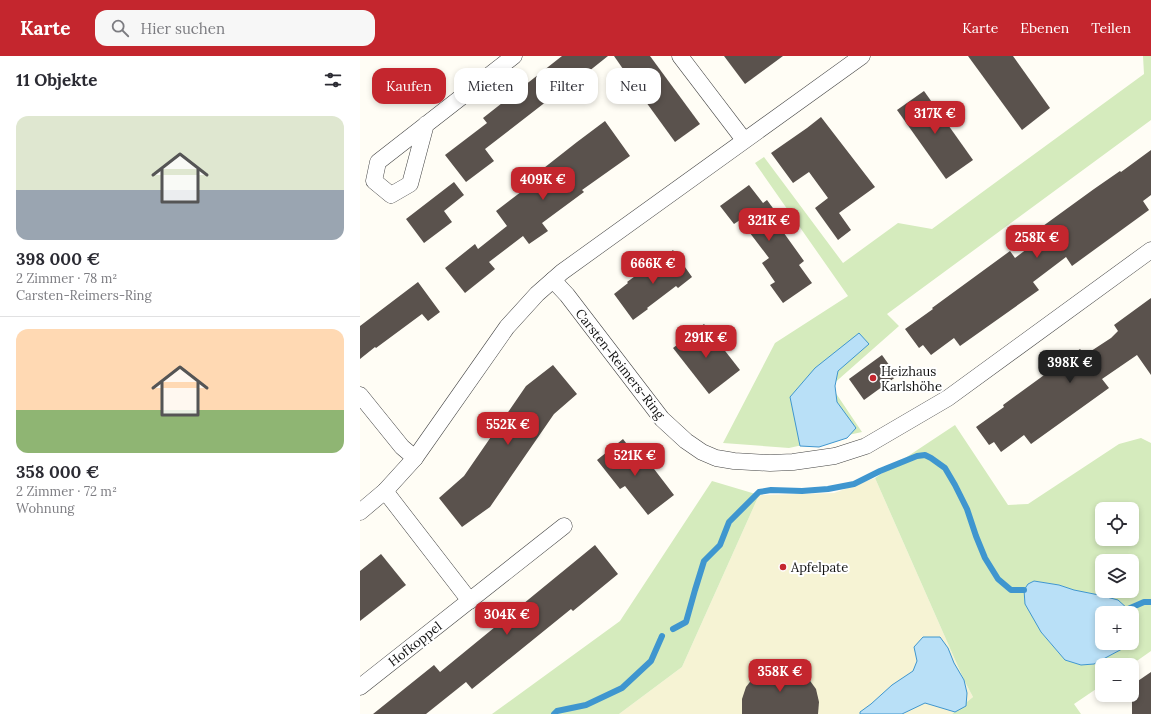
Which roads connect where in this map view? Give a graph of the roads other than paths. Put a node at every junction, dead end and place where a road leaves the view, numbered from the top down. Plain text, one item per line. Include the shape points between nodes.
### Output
1 (514, 56) edge
2 (680, 56) edge
3 (862, 56) edge
4 (426, 124) dead end
5 (744, 140) junction
6 (1151, 250) edge
7 (553, 280) junction
8 (360, 394) edge
9 (415, 458) junction
10 (385, 491) junction
11 (360, 512) edge
12 (564, 526) dead end
13 (470, 600) junction
14 (360, 687) edge

1 - 4 street
2 - 5 street
3 - 5 street
5 - 7 street
6 - 7 street, Carsten-Reimers-Ring via 948,398 879,439 834,456 770,463 716,458 686,441 662,418
7 - 9 street via 507,327
8 - 9 street via 402,446
9 - 10 street
10 - 11 street
10 - 13 street
12 - 13 street, Hofkoppel
13 - 14 street, Hofkoppel

